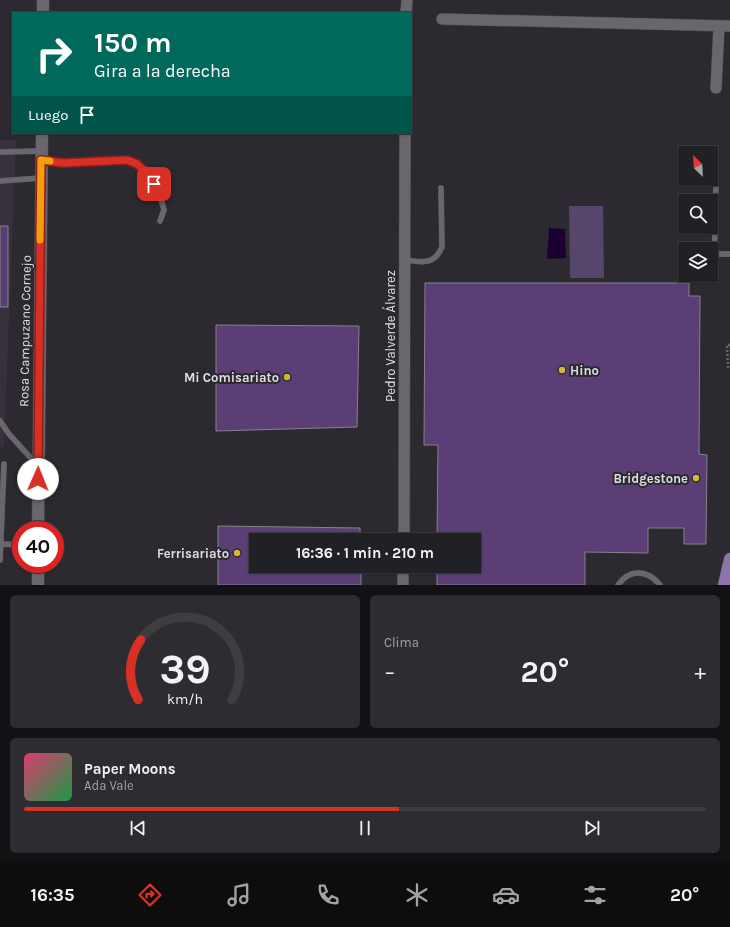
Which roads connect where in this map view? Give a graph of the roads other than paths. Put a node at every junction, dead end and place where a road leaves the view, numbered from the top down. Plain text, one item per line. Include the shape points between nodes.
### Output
1 (43, 0) edge
2 (407, 0) edge
3 (43, 12) edge
4 (406, 12) edge
5 (442, 20) dead end
6 (724, 26) edge
7 (716, 88) dead end
8 (42, 134) edge
9 (405, 134) edge
10 (0, 152) edge
11 (41, 156) junction
12 (41, 178) junction
13 (0, 181) edge
14 (716, 186) edge
15 (441, 188) dead end
16 (160, 221) dead end
17 (715, 242) edge
18 (718, 254) edge
19 (730, 254) edge
20 (405, 260) junction
21 (0, 421) edge
22 (4, 464) dead end
23 (38, 466) junction
24 (38, 521) edge
25 (404, 533) edge
26 (1, 544) edge
27 (12, 545) edge
28 (730, 559) edge
29 (0, 560) edge
30 (38, 573) edge
31 (403, 573) edge
32 (38, 585) edge
33 (403, 585) edge
34 (618, 585) edge
35 (660, 585) edge
36 (724, 585) edge

1 - 3 street
2 - 4 street
5 - 6 street
6 - 7 street
8 - 11 street, Rosa Campuzano Cornejo
9 - 20 street, Pedro Valverde Álvarez
10 - 11 lane
11 - 12 street, Rosa Campuzano Cornejo
11 - 16 lane via 63,163 127,160 137,164 149,175 159,192 164,210
12 - 13 lane
12 - 23 street, Rosa Campuzano Cornejo
14 - 17 lane
15 - 20 lane via 442,247 438,256 431,261
18 - 19 lane
20 - 25 street, Pedro Valverde Álvarez
21 - 23 lane
22 - 26 lane
23 - 24 street, Rosa Campuzano Cornejo
26 - 27 lane
26 - 29 lane
28 - 36 main road
30 - 32 street
31 - 33 street
34 - 35 lane via 622,579 639,573 648,574

